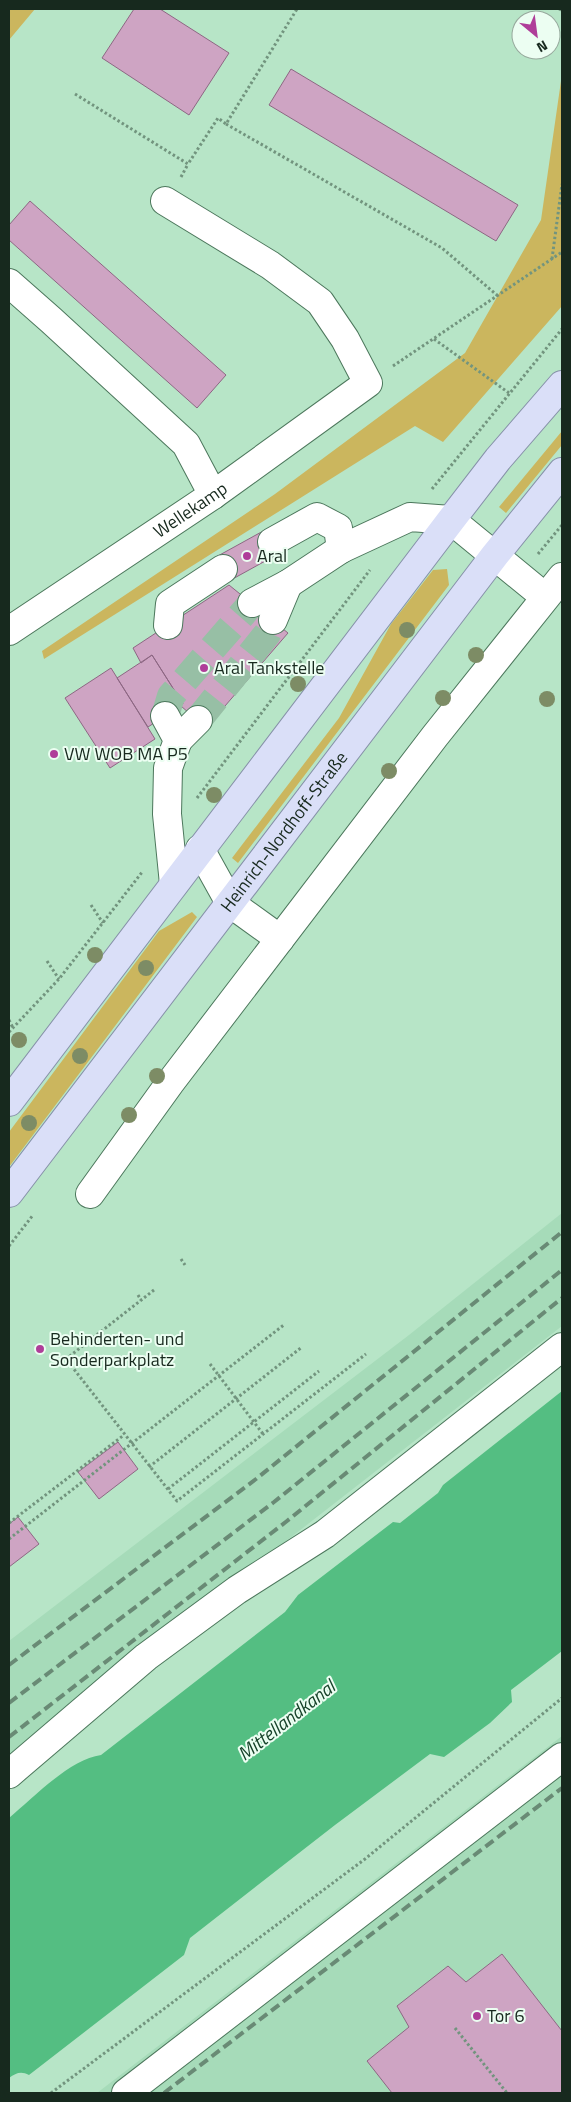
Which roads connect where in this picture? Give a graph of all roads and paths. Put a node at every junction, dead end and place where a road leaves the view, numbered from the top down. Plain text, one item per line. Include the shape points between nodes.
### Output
1 (297, 9) edge
2 (75, 94) dead end
3 (226, 124) junction
4 (562, 184) edge
5 (165, 201) dead end
6 (562, 252) edge
7 (552, 259) junction
8 (9, 283) edge
9 (498, 296) junction
10 (562, 329) edge
11 (434, 339) junction
12 (368, 383) junction
13 (562, 385) edge
14 (509, 393) junction
15 (562, 472) edge
16 (213, 495) junction
17 (410, 517) junction
18 (451, 520) junction
19 (272, 542) dead end
20 (341, 549) junction
21 (495, 555) junction
22 (374, 564) dead end
23 (223, 569) dead end
24 (288, 584) junction
25 (554, 587) edge
26 (252, 604) tunnel mouth
27 (273, 620) tunnel mouth
28 (168, 625) dead end
29 (9, 631) edge
30 (165, 716) dead end
31 (198, 720) tunnel mouth
32 (178, 740) junction
33 (169, 835) junction
34 (200, 849) junction
35 (174, 884) junction
36 (230, 903) junction
37 (91, 906) dead end
38 (103, 923) junction
39 (280, 939) junction
40 (47, 961) dead end
41 (59, 979) junction
42 (9, 1020) edge
43 (13, 1028) junction
44 (9, 1032) edge
45 (9, 1102) edge
46 (9, 1193) edge
47 (90, 1194) dead end
48 (181, 1259) dead end
49 (185, 1265) dead end
50 (154, 1290) dead end
51 (138, 1295) dead end
52 (141, 1300) junction
53 (284, 1324) dead end
54 (88, 1336) dead end
55 (91, 1340) junction
56 (302, 1347) dead end
57 (562, 1347) edge
58 (366, 1354) dead end
59 (210, 1364) dead end
60 (319, 1371) dead end
61 (219, 1375) junction
62 (236, 1399) junction
63 (254, 1422) junction
64 (263, 1434) junction
65 (124, 1435) junction
66 (131, 1444) junction
67 (149, 1467) junction
68 (168, 1489) junction
69 (9, 1522) edge
70 (9, 1538) edge
71 (562, 1698) edge
72 (562, 1757) edge
73 (9, 1774) edge
74 (455, 2028) dead end
75 (51, 2093) edge
76 (126, 2093) edge
77 (507, 2093) edge

1 - 3 path
2 - 3 path via 188,164 218,118
3 - 9 path via 442,248
4 - 7 path
5 - 12 street via 270,265 320,302 345,339
6 - 7 path
7 - 9 path
8 - 16 street via 186,444
9 - 11 path
10 - 14 path
11 - 12 path
11 - 14 path
12 - 16 street, Wellekamp
13 - 18 main road
14 - 17 path
15 - 21 main road, Heinrich-Nordhoff-Straße
16 - 29 street, Wellekamp
17 - 18 street
17 - 20 street
18 - 21 street
18 - 34 main road
19 - 20 street via 317,517 338,528
20 - 24 street
21 - 25 street
21 - 36 main road, Heinrich-Nordhoff-Straße
22 - 33 path
23 - 28 street via 170,604
24 - 26 street
24 - 27 street
25 - 39 street
30 - 32 street
31 - 32 street
32 - 33 street via 168,768
33 - 35 street
33 - 38 path
34 - 35 main road
34 - 36 street
35 - 45 main road
36 - 39 street
36 - 46 main road, Heinrich-Nordhoff-Straße
37 - 38 path
38 - 41 path
39 - 47 street
40 - 41 path
41 - 43 path
42 - 43 path
43 - 44 path
48 - 49 path
50 - 52 path
51 - 52 path
52 - 55 path
53 - 61 path
54 - 55 path
55 - 65 path via 66,1359
56 - 62 path
57 - 73 street via 325,1534 237,1590 146,1657
58 - 64 path
59 - 61 path
60 - 63 path
61 - 62 path
61 - 66 path
62 - 63 path
62 - 67 path
63 - 64 path
63 - 68 path
64 - 68 path via 177,1501
65 - 66 path
65 - 69 path
66 - 67 path
66 - 70 path
67 - 68 path
71 - 75 path via 365,1859
72 - 76 street
74 - 77 path

